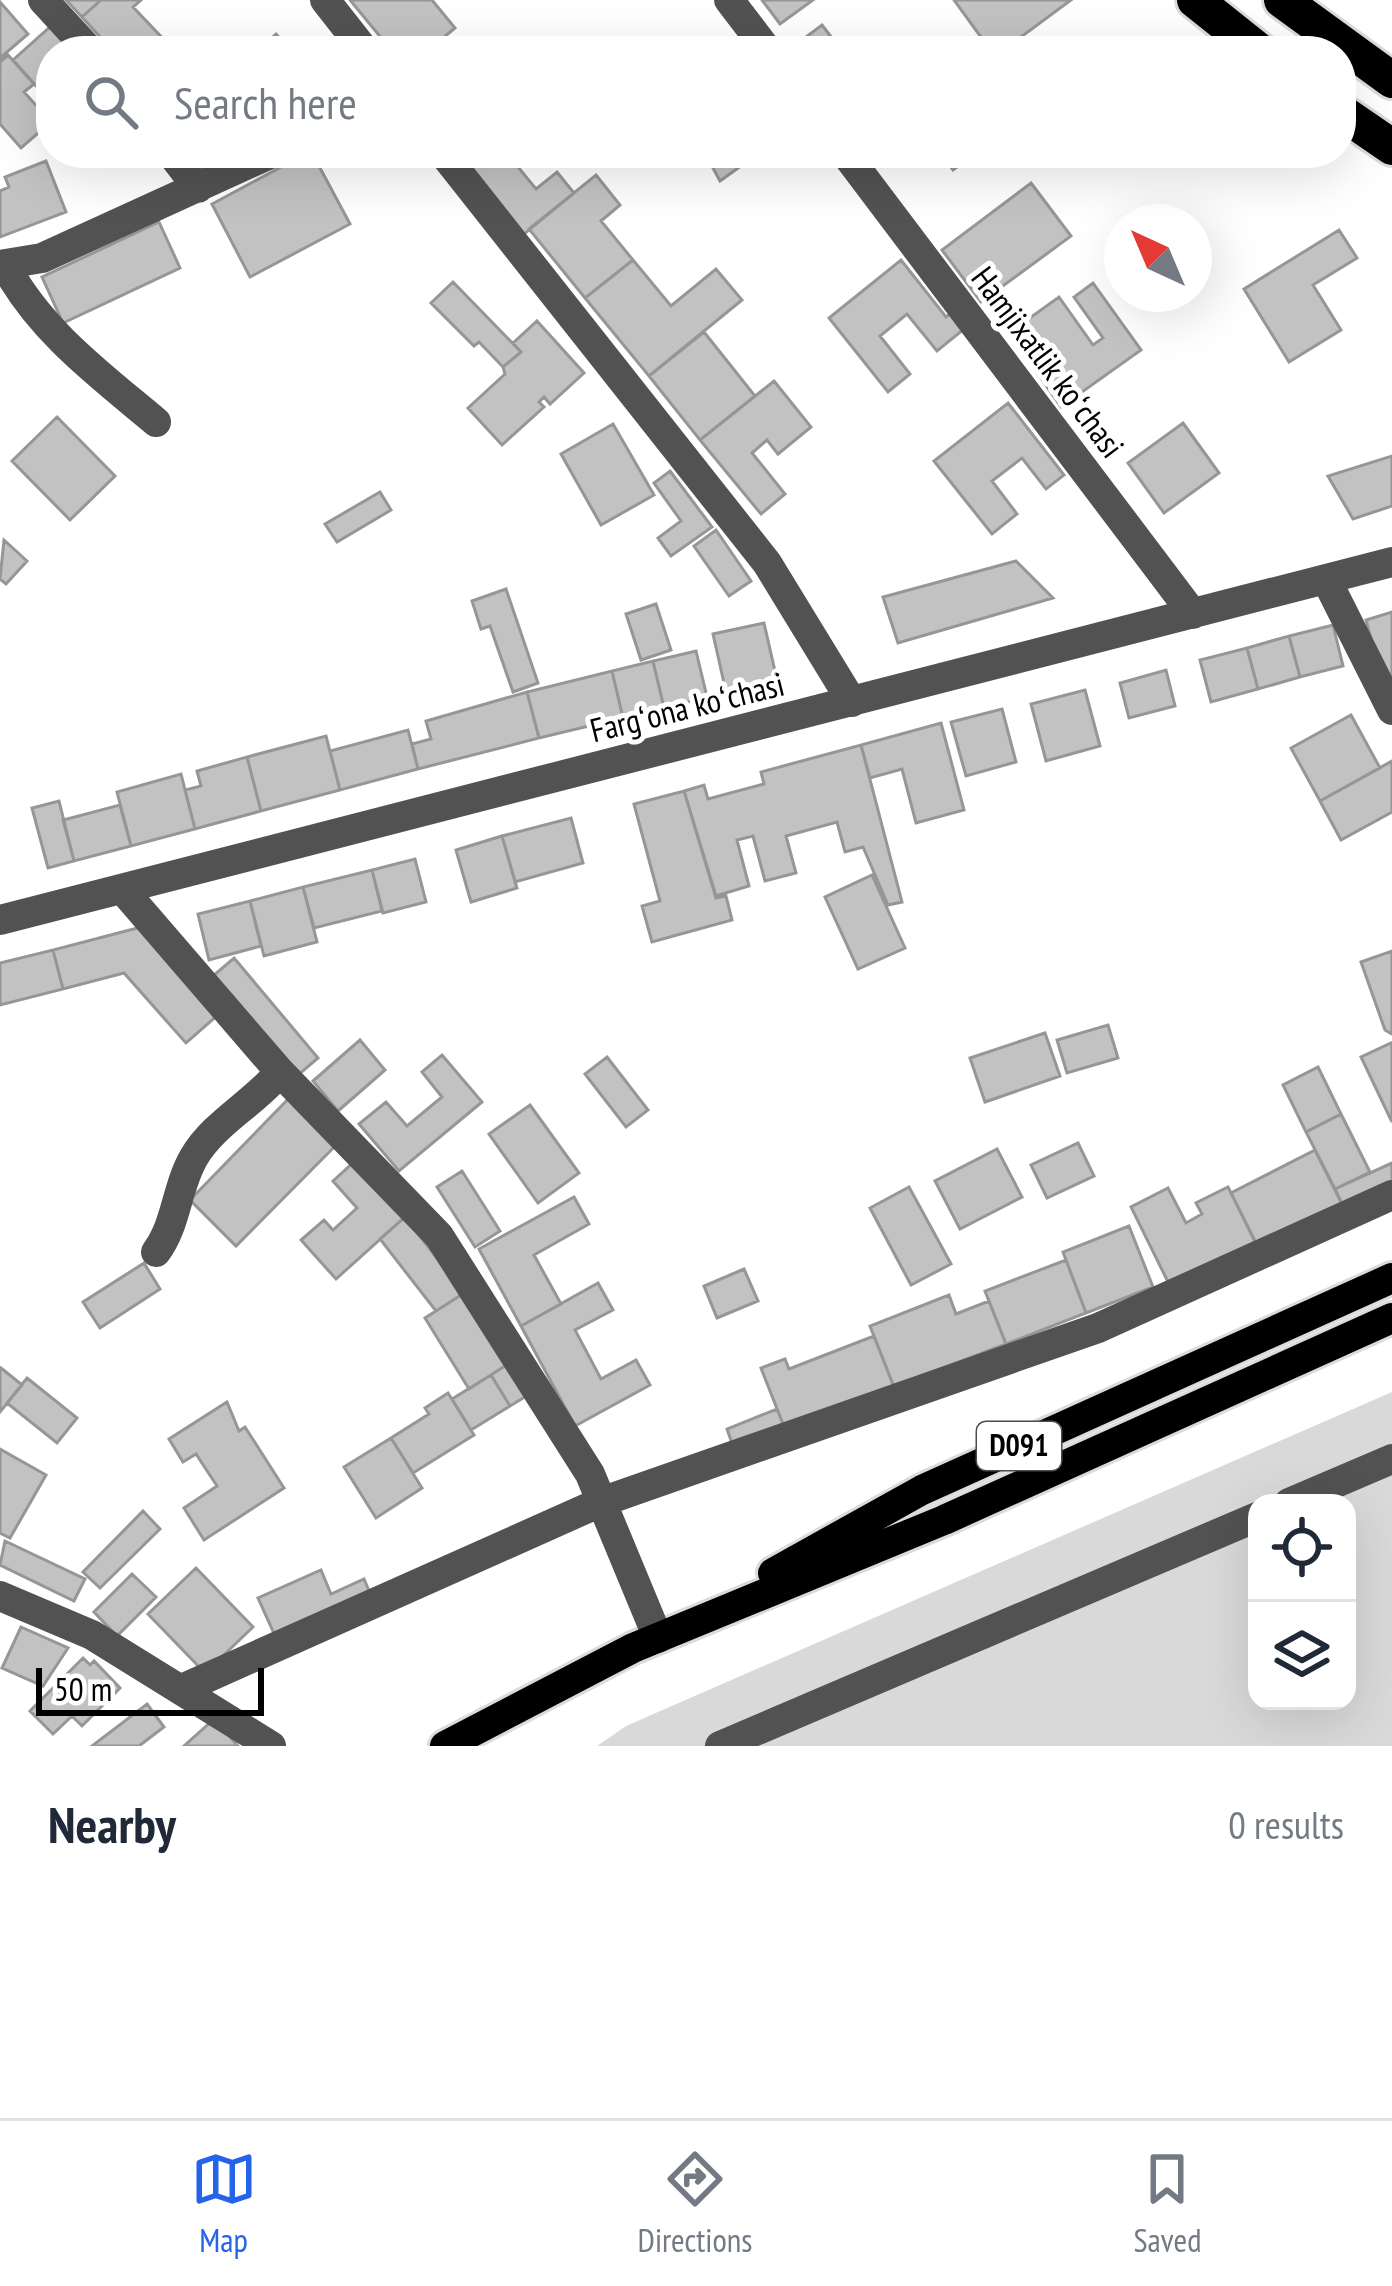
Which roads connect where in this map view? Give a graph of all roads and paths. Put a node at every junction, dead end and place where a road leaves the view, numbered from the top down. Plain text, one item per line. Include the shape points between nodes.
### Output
1 (43, 0) edge
2 (326, 0) edge
3 (729, 0) edge
4 (1195, 0) edge
5 (1282, 0) edge
6 (76, 36) edge
7 (354, 36) edge
8 (757, 36) edge
9 (1240, 36) edge
10 (1332, 36) edge
11 (1356, 54) edge
12 (1392, 80) edge
13 (1356, 122) edge
14 (1392, 147) edge
15 (183, 168) edge
16 (240, 168) edge
17 (455, 168) edge
18 (855, 168) edge
19 (198, 188) junction
20 (3, 265) edge
21 (156, 422) dead end
22 (1392, 562) edge
23 (1326, 579) junction
24 (1193, 614) junction
25 (852, 702) junction
26 (1392, 710) edge
27 (123, 890) junction
28 (0, 920) edge
29 (280, 1072) junction
30 (1392, 1195) edge
31 (156, 1252) dead end
32 (1392, 1278) edge
33 (1392, 1318) edge
34 (1392, 1459) edge
35 (1310, 1494) edge
36 (601, 1502) junction
37 (1248, 1521) edge
38 (0, 1596) edge
39 (658, 1638) junction
40 (184, 1688) junction
41 (272, 1746) edge
42 (445, 1746) edge
43 (720, 1746) edge

1 - 6 street
2 - 7 street
3 - 8 street
4 - 9 highway
5 - 10 highway
11 - 12 highway
13 - 14 highway
15 - 19 street
16 - 19 street
17 - 25 street via 767,563
18 - 24 street, Hamjixatlik koʻchasi
19 - 20 street via 41,258
20 - 21 street via 71,351
22 - 23 street, Fargʻona koʻchasi
23 - 24 street, Fargʻona koʻchasi
23 - 26 street
24 - 25 street, Fargʻona koʻchasi
25 - 27 street, Fargʻona koʻchasi
27 - 28 street, Fargʻona koʻchasi
27 - 29 street
29 - 31 street via 194,1158
29 - 36 street via 439,1236
30 - 36 street via 1098,1328
32 - 39 main road, D091 via 922,1490
33 - 39 main road, D091 via 944,1520
34 - 35 street
36 - 39 street
36 - 40 street
37 - 43 street
38 - 40 street via 92,1635
39 - 42 main road, D091
40 - 41 street

